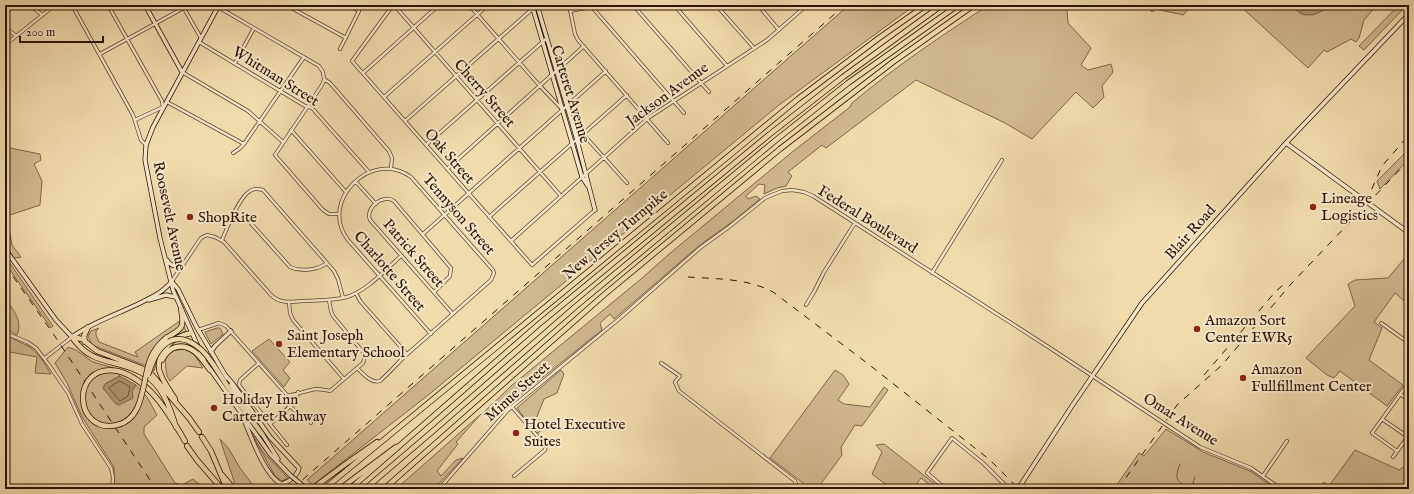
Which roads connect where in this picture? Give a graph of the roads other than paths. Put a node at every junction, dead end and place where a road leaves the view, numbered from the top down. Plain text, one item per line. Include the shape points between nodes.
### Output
1 (30, 5) edge
2 (55, 5) edge
3 (72, 5) edge
4 (108, 5) edge
5 (145, 5) edge
6 (182, 5) edge
7 (286, 5) edge
8 (299, 5) edge
9 (349, 5) edge
10 (394, 5) edge
11 (439, 5) edge
12 (469, 5) edge
13 (488, 5) edge
14 (537, 5) edge
15 (569, 5) edge
16 (592, 5) edge
17 (633, 5) edge
18 (674, 5) edge
19 (716, 5) edge
20 (758, 5) edge
21 (807, 5) edge
22 (926, 5) edge
23 (942, 5) edge
24 (958, 5) edge
25 (974, 5) edge
26 (218, 6) edge
27 (532, 7) edge
28 (296, 10) junction
29 (570, 11) junction
30 (477, 14) junction
31 (1409, 14) edge
32 (42, 16) junction
33 (156, 24) junction
34 (5, 27) edge
35 (254, 28) junction
36 (414, 28) junction
37 (779, 30) junction
38 (16, 36) junction
39 (547, 37) junction
40 (201, 38) junction
41 (346, 38) junction
42 (498, 39) junction
43 (127, 40) junction
44 (198, 42) junction
45 (542, 42) junction
46 (5, 45) edge
47 (584, 46) junction
48 (754, 48) junction
49 (340, 50) dead end
50 (435, 52) junction
51 (100, 54) junction
52 (304, 56) junction
53 (519, 62) junction
54 (235, 63) junction
55 (727, 66) junction
56 (606, 71) junction
57 (182, 72) junction
58 (557, 72) junction
59 (363, 73) junction
60 (552, 75) junction
61 (456, 76) junction
62 (324, 79) junction
63 (701, 83) junction
64 (540, 86) junction
65 (280, 91) junction
66 (709, 92) dead end
67 (627, 95) junction
68 (384, 97) junction
69 (476, 100) junction
70 (674, 101) junction
71 (166, 102) junction
72 (566, 105) junction
73 (308, 106) junction
74 (163, 107) junction
75 (562, 109) junction
76 (684, 113) dead end
77 (648, 118) junction
78 (135, 120) junction
79 (260, 120) junction
80 (405, 121) junction
81 (498, 124) junction
82 (291, 130) junction
83 (583, 134) junction
84 (577, 140) junction
85 (283, 142) junction
86 (668, 143) dead end
87 (1286, 143) junction
88 (244, 144) junction
89 (573, 144) junction
90 (146, 145) junction
91 (426, 145) junction
92 (519, 149) junction
93 (233, 153) dead end
94 (604, 157) junction
95 (1002, 160) dead end
96 (391, 168) junction
97 (447, 169) junction
98 (368, 172) junction
99 (540, 172) junction
100 (586, 173) junction
101 (582, 177) junction
102 (356, 182) junction
103 (627, 183) dead end
104 (590, 189) junction
105 (346, 192) junction
106 (468, 194) junction
107 (561, 196) junction
108 (376, 204) junction
109 (595, 210) joint
110 (234, 212) junction
111 (339, 214) junction
112 (445, 214) junction
113 (489, 217) junction
114 (855, 223) junction
115 (1409, 233) edge
116 (423, 234) junction
117 (222, 240) junction
118 (510, 241) junction
119 (5, 249) edge
120 (164, 254) junction
121 (401, 256) junction
122 (327, 263) junction
123 (183, 264) junction
124 (932, 273) junction
125 (379, 275) junction
126 (172, 282) junction
127 (434, 292) junction
128 (356, 293) junction
129 (176, 297) junction
130 (343, 298) junction
131 (146, 300) junction
132 (329, 300) junction
133 (289, 302) junction
134 (806, 305) dead end
135 (181, 309) junction
136 (453, 314) junction
137 (619, 319) joint
138 (1381, 323) dead end
139 (88, 328) junction
140 (5, 330) edge
141 (198, 330) junction
142 (231, 331) junction
143 (191, 333) junction
144 (431, 334) junction
145 (72, 337) junction
146 (85, 342) junction
147 (1409, 343) edge
148 (211, 352) junction
149 (407, 354) junction
150 (44, 358) junction
151 (260, 363) junction
152 (661, 363) dead end
153 (357, 368) junction
154 (210, 370) junction
155 (226, 376) junction
156 (1093, 376) junction
157 (344, 379) junction
158 (165, 381) junction
159 (1409, 382) edge
160 (298, 392) junction
161 (1400, 394) junction
162 (141, 396) junction
163 (1409, 400) edge
164 (290, 406) junction
165 (179, 407) junction
166 (512, 407) junction
167 (242, 415) junction
168 (1382, 419) junction
169 (311, 422) dead end
170 (270, 424) junction
171 (176, 427) junction
172 (262, 434) junction
173 (387, 436) junction
174 (1408, 436) edge
175 (1287, 441) dead end
176 (403, 444) junction
177 (287, 445) dead end
178 (1397, 451) junction
179 (1393, 457) dead end
180 (281, 466) junction
181 (221, 474) junction
182 (514, 476) dead end
183 (1263, 476) junction
184 (112, 489) edge
185 (220, 489) edge
186 (227, 489) edge
187 (230, 489) edge
188 (234, 489) edge
189 (307, 489) edge
190 (312, 489) edge
191 (324, 489) edge
192 (340, 489) edge
193 (350, 489) edge
194 (365, 489) edge
195 (384, 489) edge
196 (439, 489) edge
197 (798, 489) edge
198 (946, 489) edge
199 (1009, 489) edge
200 (1018, 489) edge
201 (1281, 489) edge

1 - 32 street
2 - 32 street
3 - 51 street
4 - 43 street
5 - 33 street
6 - 33 street via 180,10
6 - 40 street
7 - 28 street
8 - 28 street
9 - 41 street via 359,11
10 - 36 street, Cherry Street
10 - 59 street, Oak Street via 352,61
11 - 36 street
12 - 30 street
13 - 30 street
14 - 27 street
14 - 39 street, Carteret Avenue
15 - 29 street
16 - 29 street
16 - 70 street
17 - 63 street
18 - 55 street
19 - 48 street
20 - 37 street
21 - 37 street, Jackson Avenue
22 - 173 highway, New Jersey Turnpike via 793,104
23 - 176 highway, New Jersey Turnpike via 843,76 770,134 539,324
24 - 194 highway, New Jersey Turnpike via 848,83 781,136 574,307
25 - 195 highway via 871,78 756,169 605,294
26 - 35 street
26 - 40 street, Roosevelt Avenue
27 - 42 street
27 - 45 street, Carteret Avenue
28 - 41 street
29 - 47 street via 575,34
30 - 42 street
30 - 50 street
31 - 87 street, Blair Road
32 - 38 street
33 - 43 street
33 - 57 street
34 - 38 street
35 - 52 street
35 - 54 street
36 - 50 street, Cherry Street
36 - 59 street
37 - 48 street, Jackson Avenue
38 - 46 street
39 - 45 street
39 - 58 street, Carteret Avenue
40 - 44 street, Roosevelt Avenue
41 - 49 street
42 - 53 street
42 - 61 street
43 - 51 street
43 - 74 street
44 - 54 street, Whitman Street
44 - 57 street, Roosevelt Avenue
45 - 53 street
45 - 60 street, Carteret Avenue
47 - 56 street
47 - 58 street
48 - 55 street, Jackson Avenue
50 - 61 street, Cherry Street
50 - 68 street
51 - 78 street
52 - 62 street via 320,67
52 - 65 street
53 - 64 street
53 - 69 street
54 - 65 street, Whitman Street
55 - 63 street, Jackson Avenue
56 - 67 street
56 - 72 street
57 - 71 street, Roosevelt Avenue
57 - 79 street
58 - 60 street
58 - 72 street, Carteret Avenue
59 - 68 street, Oak Street
60 - 64 street
60 - 75 street, Carteret Avenue
61 - 69 street, Cherry Street
61 - 80 street
62 - 73 street
62 - 96 street via 389,151 392,158
63 - 66 street
63 - 70 street, Jackson Avenue
64 - 75 street
64 - 81 street
65 - 73 street, Whitman Street
65 - 79 street
67 - 77 street
67 - 83 street
68 - 80 street, Oak Street
69 - 81 street, Cherry Street
69 - 91 street
70 - 76 street
70 - 77 street, Jackson Avenue
71 - 74 street, Roosevelt Avenue
71 - 88 street
72 - 75 street
72 - 84 street, Carteret Avenue
73 - 82 street
73 - 98 street, Whitman Street
74 - 78 street
74 - 90 street, Roosevelt Avenue
75 - 89 street, Carteret Avenue
75 - 92 street
77 - 86 street
77 - 94 street, Jackson Avenue
78 - 90 street via 139,136
79 - 85 street
79 - 88 street
80 - 91 street, Oak Street
81 - 92 street, Cherry Street
81 - 97 street
82 - 85 street
82 - 105 street
83 - 84 street
83 - 94 street
84 - 89 street
84 - 100 street, Carteret Avenue
85 - 111 street via 275,154 276,157 323,210 329,214
87 - 115 street
87 - 156 street, Blair Road via 1142,303
88 - 93 street
89 - 99 street
89 - 101 street, Carteret Avenue
90 - 120 street, Roosevelt Avenue via 146,171
91 - 97 street, Oak Street
92 - 99 street, Cherry Street
92 - 106 street
94 - 100 street, Jackson Avenue
94 - 103 street
95 - 124 street
96 - 98 street
96 - 112 street, Tennyson Street via 412,177
97 - 106 street, Oak Street
98 - 102 street
99 - 107 street, Cherry Street
99 - 113 street
100 - 101 street, Jackson Avenue
100 - 104 street, Carteret Avenue
101 - 104 street, Carteret Avenue
101 - 107 street, Jackson Avenue
102 - 105 street
102 - 108 street
104 - 109 street, Carteret Avenue
105 - 111 street
106 - 112 street
106 - 113 street, Oak Street
107 - 118 street, Jackson Avenue
108 - 116 street via 384,198 392,200
108 - 121 street, Patrick Street via 370,211 370,219
109 - 118 street, Oak Street via 532,265
110 - 117 street
110 - 122 street via 248,220 292,268 317,269
110 - 122 street via 249,192 254,189 263,190
111 - 125 street, Charlotte Street via 345,235
112 - 116 street
112 - 136 street, Tennyson Street via 494,273 491,280
113 - 118 street, Oak Street
114 - 124 street, Federal Boulevard
114 - 134 street
114 - 137 street, Federal Boulevard via 804,192 789,190 775,193 700,248
116 - 127 street via 452,269 450,277
117 - 123 street via 211,235 204,236
117 - 133 street via 273,297
119 - 145 street via 56,320
120 - 123 street via 171,265
120 - 126 street, Roosevelt Avenue
121 - 125 street
121 - 127 street, Patrick Street
122 - 130 street via 337,276
123 - 126 street
124 - 156 street, Federal Boulevard
125 - 128 street
125 - 144 street, Charlotte Street
126 - 129 street, Roosevelt Avenue
126 - 131 street
126 - 141 street, Roosevelt Avenue
127 - 136 street, Patrick Street
128 - 130 street
128 - 149 street
129 - 131 street via 166,295
129 - 135 street, Roosevelt Avenue
130 - 132 street
131 - 139 street
132 - 133 street
132 - 153 street via 334,318 364,354 364,362
133 - 157 street via 290,313 295,322
135 - 143 street, Roosevelt Avenue
135 - 162 highway, bridge via 182,327 166,338 150,358
136 - 144 street
137 - 166 street, Minue Street
138 - 147 street
139 - 145 street
139 - 146 highway via 84,334
140 - 150 street via 33,346
141 - 142 street via 219,323
141 - 143 street
141 - 148 street, Roosevelt Avenue
142 - 148 street
142 - 151 street
143 - 154 street, Roosevelt Avenue
143 - 158 highway via 176,339 162,354 159,369
144 - 149 street
145 - 146 highway
145 - 150 street
145 - 171 highway via 94,357 138,371 149,378 159,388 169,406
146 - 165 highway via 101,353 148,372
148 - 155 street, Roosevelt Avenue
149 - 153 street via 377,382
150 - 184 street via 67,391 82,424 111,468
151 - 160 street via 287,395 292,396
151 - 170 street via 240,380 239,385
152 - 197 street via 680,376 675,382 679,391 795,481
153 - 157 street
154 - 158 highway via 191,349 177,347 167,352 162,360 161,368
154 - 167 street, Roosevelt Avenue
155 - 167 street via 270,437 299,468 287,482 278,482 266,467
155 - 172 street, Roosevelt Avenue
156 - 183 street, Omar Avenue via 1204,449 1244,465
156 - 200 street, Blair Road
157 - 160 street via 330,390
158 - 165 highway
159 - 161 street
160 - 164 street
161 - 163 street
161 - 168 street
162 - 171 highway, bridge via 133,414 121,424 115,425 96,422 86,411 83,402 84,390 94,376 111,370 118,371 145,386
162 - 172 highway, bridge via 155,356 162,347 181,340 193,343 204,351
164 - 169 street
164 - 170 street
165 - 181 highway via 211,451
166 - 182 street via 541,438 546,447
166 - 196 street, Minue Street
167 - 180 street, Roosevelt Avenue
168 - 174 street
168 - 178 street via 1372,433
170 - 177 street
171 - 185 highway
172 - 180 street, Roosevelt Avenue
173 - 190 highway
173 - 191 highway, New Jersey Turnpike
174 - 178 street
175 - 183 street
176 - 192 highway via 392,449
176 - 193 highway, New Jersey Turnpike
178 - 179 street
180 - 189 street, Roosevelt Avenue, bridge
181 - 186 highway
181 - 187 highway
181 - 188 highway
183 - 201 street, Omar Avenue
198 - 199 street via 927,473 952,438 990,468

